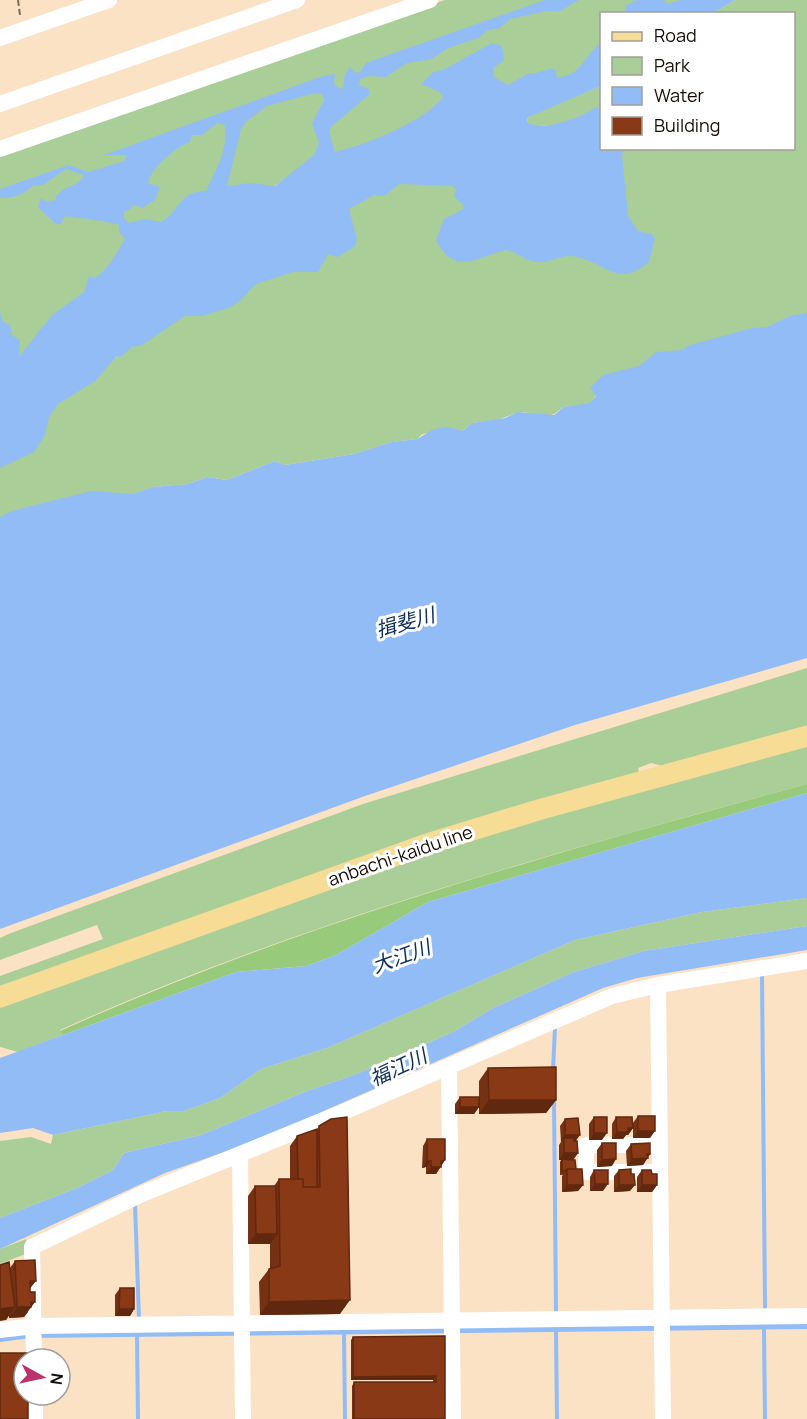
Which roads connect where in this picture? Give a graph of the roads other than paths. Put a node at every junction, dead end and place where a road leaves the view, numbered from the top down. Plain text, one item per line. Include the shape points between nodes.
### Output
1 (109, 0) edge
2 (297, 0) edge
3 (430, 0) edge
4 (0, 38) edge
5 (0, 104) edge
6 (0, 149) edge
7 (807, 736) edge
8 (807, 961) edge
9 (658, 985) junction
10 (0, 998) edge
11 (449, 1067) junction
12 (660, 1146) junction
13 (240, 1155) junction
14 (660, 1172) junction
15 (807, 1316) edge
16 (662, 1324) junction
17 (452, 1326) junction
18 (242, 1328) junction
19 (0, 1330) edge
20 (34, 1331) junction
21 (34, 1347) edge
22 (243, 1419) edge
23 (453, 1419) edge
24 (663, 1419) edge

1 - 4 street
2 - 5 street
3 - 6 street
7 - 10 main road, anbachi-kaidu line via 430,843
8 - 9 street
9 - 11 street via 634,989 581,1008
9 - 12 street
11 - 13 street
11 - 17 street
12 - 14 street
12 - 14 street via 586,1145 586,1172
13 - 18 street
13 - 20 street via 142,1194 32,1247
14 - 16 street
15 - 16 street
16 - 17 street
16 - 24 street
17 - 18 street
17 - 23 street
18 - 20 street
18 - 22 street
19 - 20 street
20 - 21 street

